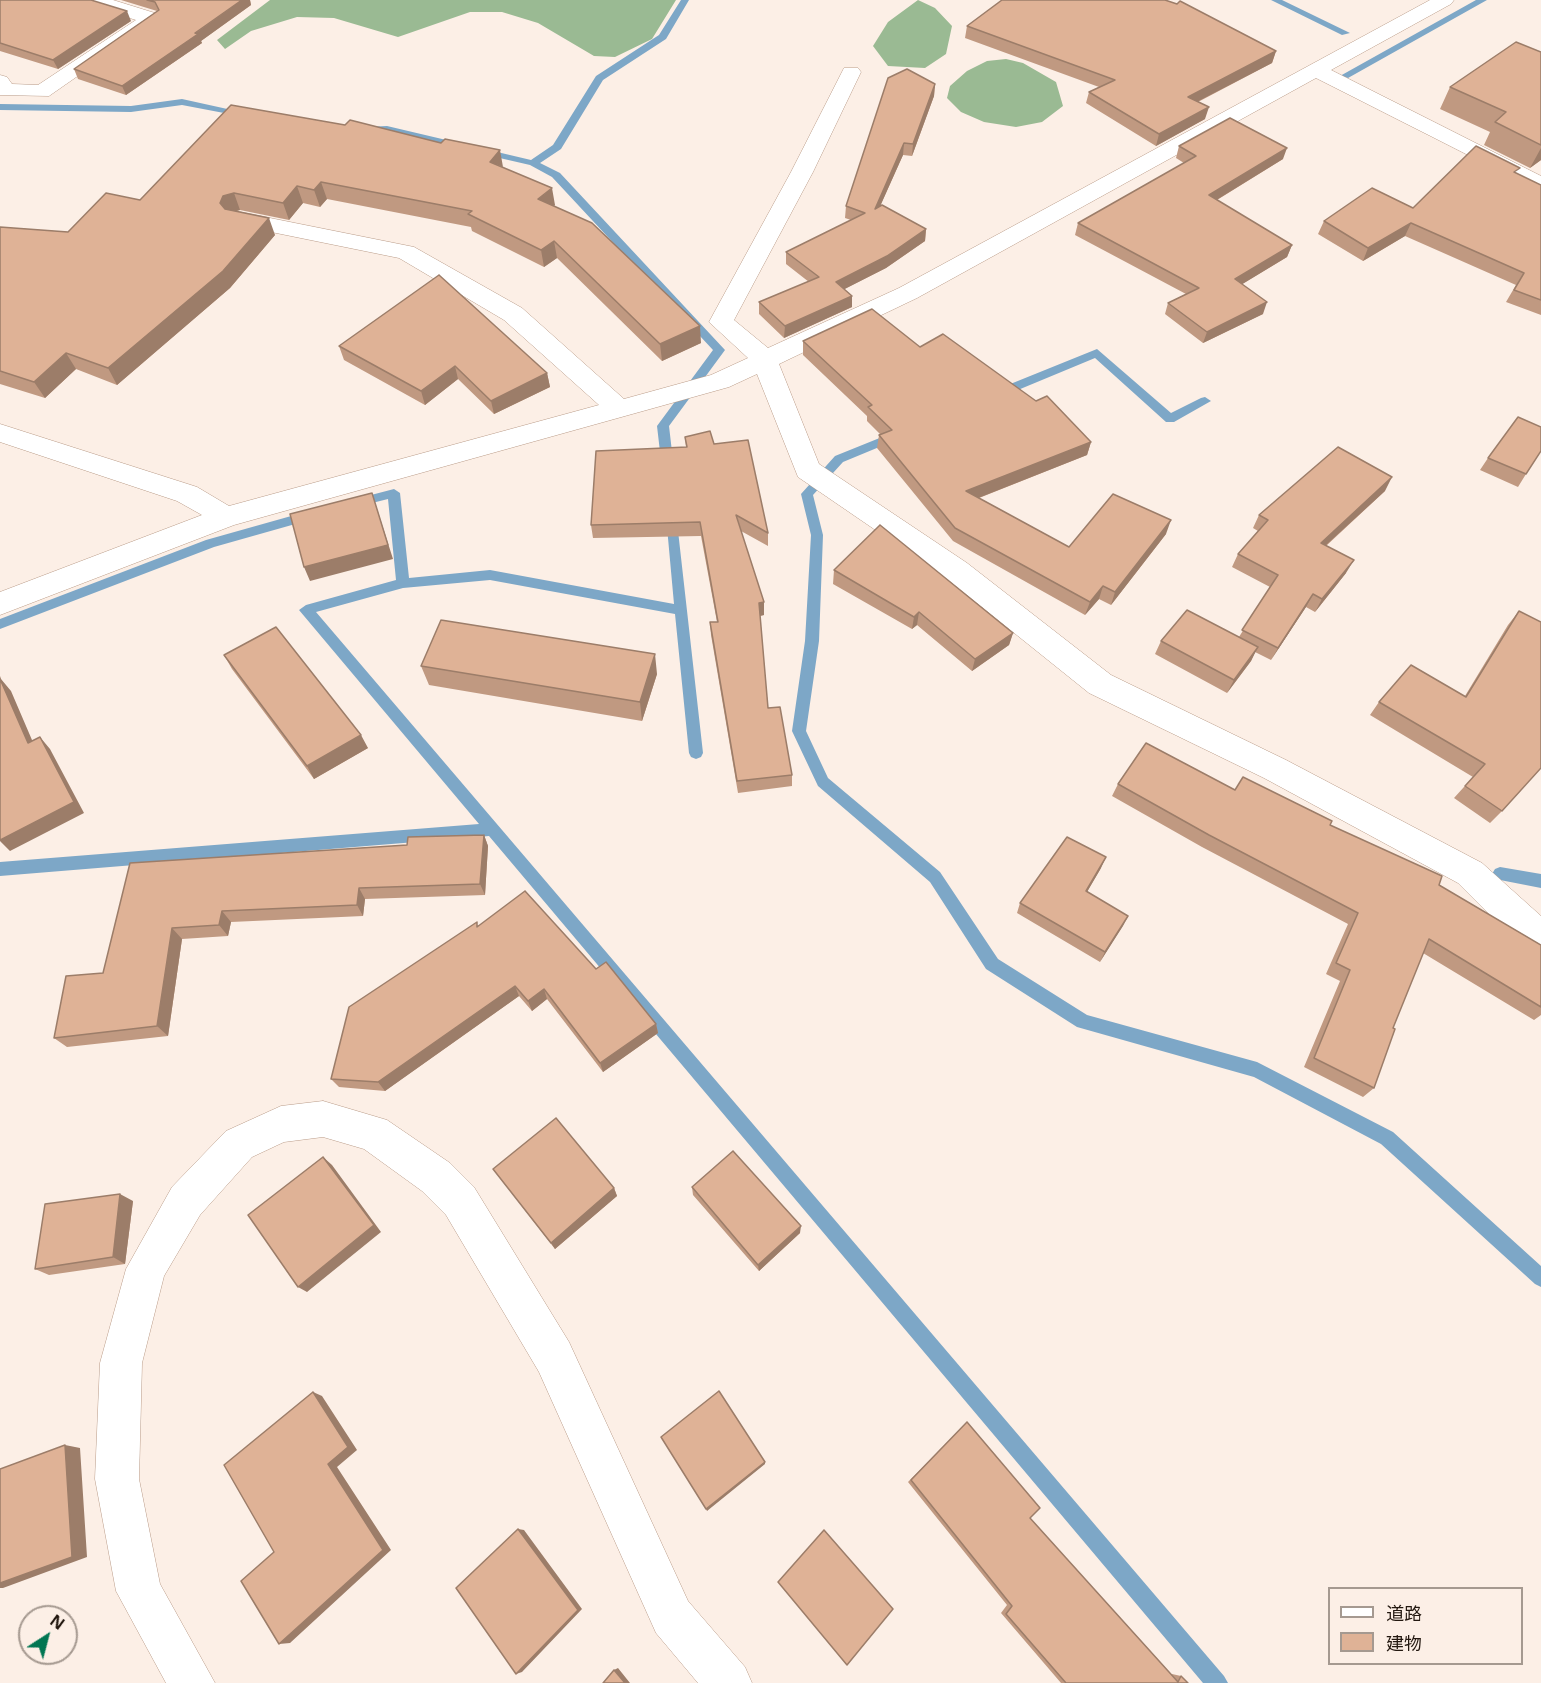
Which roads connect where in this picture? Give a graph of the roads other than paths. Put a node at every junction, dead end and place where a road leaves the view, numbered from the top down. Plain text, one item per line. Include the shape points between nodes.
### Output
1 (93, 0) edge
2 (1444, 0) edge
3 (1315, 70) junction
4 (851, 72) dead end
5 (0, 81) edge
6 (1541, 185) edge
7 (240, 219) edge
8 (765, 361) junction
9 (618, 408) junction
10 (0, 433) edge
11 (226, 518) junction
12 (0, 604) edge
13 (1541, 936) edge
14 (192, 1683) edge
15 (729, 1683) edge

1 - 5 street via 151,18 42,92 5,90
2 - 3 street
3 - 6 street
3 - 8 street via 908,293
4 - 8 street via 721,322
7 - 9 street via 406,252 513,314
8 - 9 street via 720,381
8 - 13 street via 808,470 957,571 1100,684 1275,769 1470,873
9 - 11 street
10 - 11 street via 187,494
11 - 12 street
14 - 15 street via 139,1591 117,1479 121,1363 146,1269 186,1201 239,1144 281,1124 323,1119 374,1133 436,1177 460,1201 554,1357 672,1617

